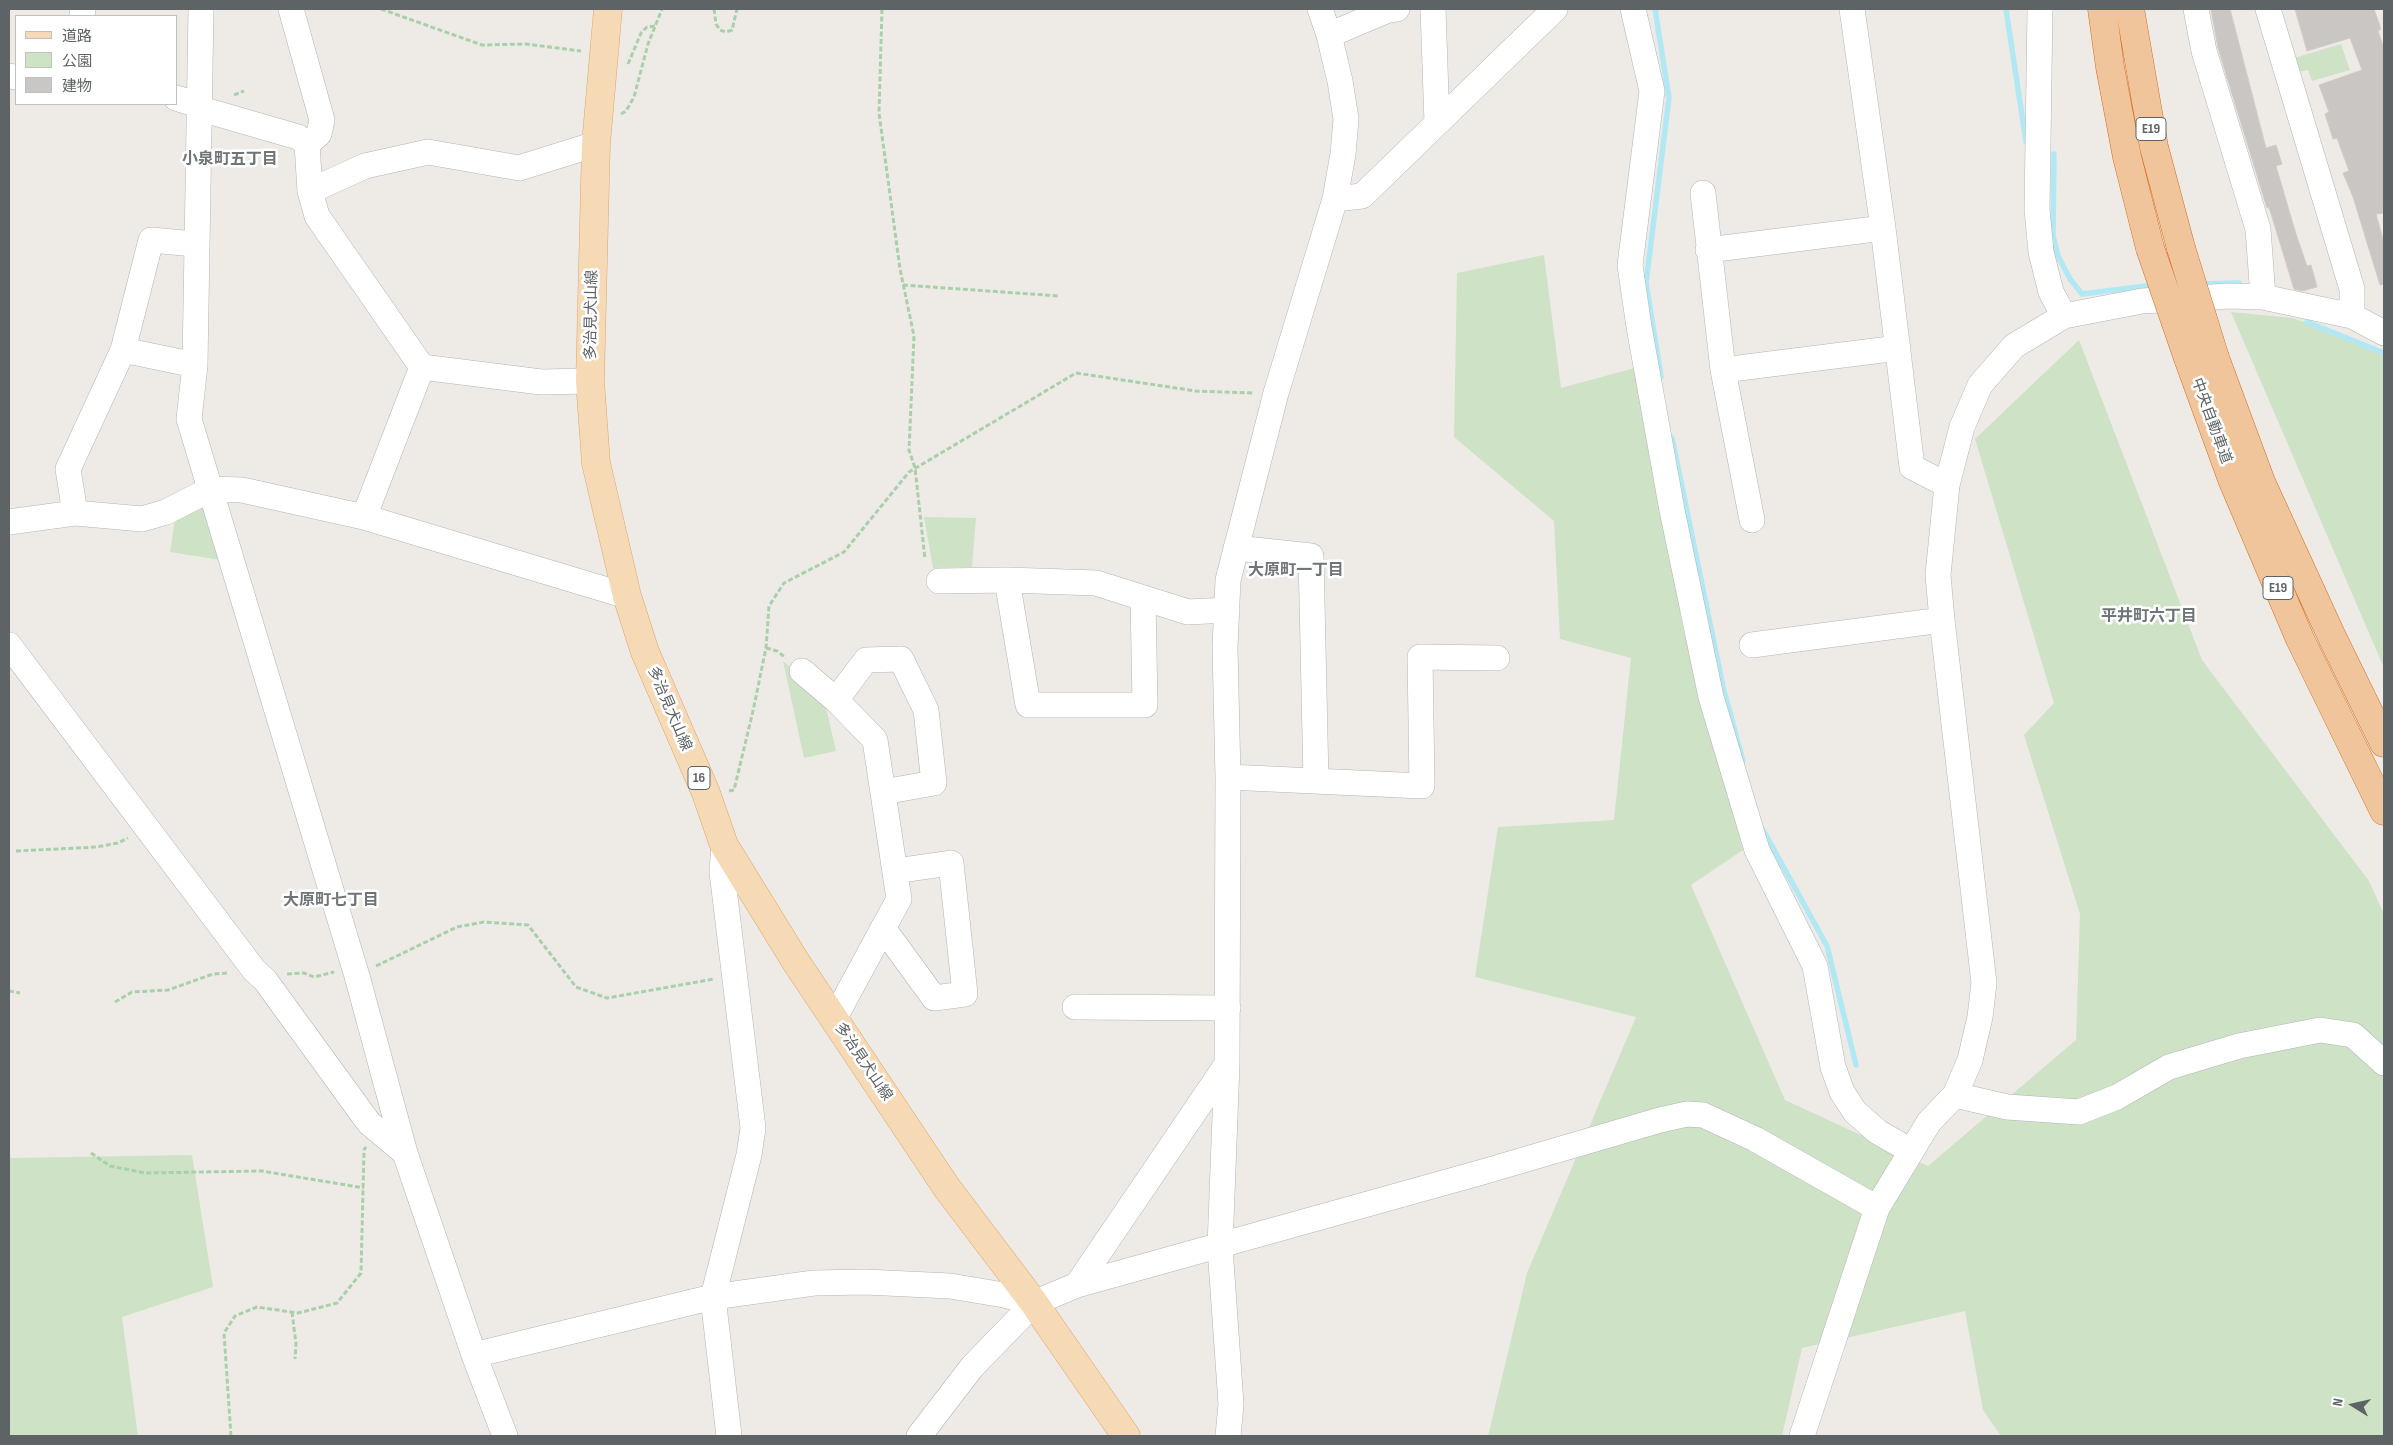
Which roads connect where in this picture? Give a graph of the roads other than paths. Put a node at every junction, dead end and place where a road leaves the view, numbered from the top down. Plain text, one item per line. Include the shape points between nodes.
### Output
1 (201, 9) edge
2 (292, 9) edge
3 (608, 9) edge
4 (1320, 9) edge
5 (1397, 9) edge
6 (1433, 9) edge
7 (1555, 9) edge
8 (1633, 9) edge
9 (1852, 9) edge
10 (2040, 9) edge
11 (2102, 9) edge
12 (2130, 9) edge
13 (2196, 9) edge
14 (2268, 9) edge
15 (1329, 35) junction
16 (178, 99) edge
17 (200, 106) junction
18 (1437, 123) junction
19 (597, 132) junction
20 (307, 144) junction
21 (310, 191) junction
22 (1703, 193) dead end
23 (1335, 199) junction
24 (1883, 228) junction
25 (195, 244) junction
26 (1708, 250) junction
27 (2263, 297) junction
28 (2064, 316) junction
29 (2352, 316) junction
30 (2384, 333) edge
31 (1898, 348) junction
32 (123, 350) junction
33 (195, 365) junction
34 (422, 367) junction
35 (1723, 370) junction
36 (590, 381) junction
37 (1947, 484) junction
38 (211, 489) junction
39 (75, 513) junction
40 (364, 517) junction
41 (1752, 520) dead end
42 (9, 522) edge
43 (1236, 548) junction
44 (1007, 580) junction
45 (939, 581) dead end
46 (627, 596) junction
47 (1143, 598) junction
48 (1227, 610) junction
49 (1942, 620) junction
50 (1752, 644) dead end
51 (9, 645) edge
52 (1497, 658) dead end
53 (802, 671) dead end
54 (836, 700) junction
55 (2384, 743) edge
56 (1228, 777) junction
57 (1316, 781) junction
58 (883, 792) junction
59 (2384, 811) edge
60 (724, 844) junction
61 (895, 871) junction
62 (883, 928) junction
63 (1074, 1007) dead end
64 (1228, 1008) junction
65 (834, 1019) junction
66 (2384, 1063) edge
67 (1227, 1064) junction
68 (1956, 1095) junction
69 (1910, 1151) junction
70 (405, 1153) junction
71 (1877, 1208) junction
72 (1220, 1246) junction
73 (1077, 1285) junction
74 (713, 1297) junction
75 (1034, 1303) junction
76 (474, 1355) junction
77 (506, 1436) edge
78 (729, 1436) edge
79 (919, 1436) edge
80 (1126, 1436) edge
81 (1228, 1436) edge
82 (1802, 1436) edge

1 - 17 street
2 - 20 street via 322,120 319,134
3 - 19 main road, 多治見犬山線 / 16
4 - 15 street
5 - 15 street
6 - 18 street
7 - 18 street
8 - 69 street via 1652,91 1630,265 1672,510 1711,697 1756,850 1815,966 1833,1067 1842,1092 1861,1117 1878,1132
9 - 24 street
10 - 28 street via 2037,209 2041,252 2051,292
11 - 59 highway, 中央自動車道 / E19, bridge via 2127,157 2150,248 2188,358 2232,479 2300,639
12 - 55 highway, 中央自動車道 / E19, bridge via 2154,147 2215,358 2261,482
13 - 27 street via 2204,51 2258,229
14 - 29 street via 2352,289
15 - 23 street via 1346,119
16 - 17 street
17 - 20 street via 298,137
17 - 25 street
18 - 23 street via 1362,196
19 - 21 street via 519,168 428,152 365,166
19 - 36 main road, 多治見犬山線 / 16
20 - 21 street
21 - 34 street via 317,216
22 - 26 street
23 - 43 street via 1276,393
24 - 26 street
24 - 31 street
25 - 32 street via 151,240
25 - 33 street
26 - 35 street
27 - 28 street via 2142,302
27 - 29 street
28 - 37 street via 2014,346 1980,385 1962,427
29 - 30 street
31 - 35 street
31 - 37 street via 1912,467
32 - 33 street
32 - 39 street via 68,469
33 - 38 street via 189,418
34 - 36 street via 541,382
34 - 40 street
35 - 41 street
36 - 46 main road, 多治見犬山線 / 16 via 596,463
37 - 49 street via 1938,575
38 - 39 street via 166,512 142,519
38 - 40 street via 242,490
38 - 70 street via 356,971
39 - 42 street
40 - 46 street
43 - 48 street via 1228,580
43 - 57 street via 1310,556
44 - 45 street
44 - 47 street via 1096,583
44 - 47 street via 1028,705 1145,705
46 - 60 main road, 多治見犬山線 / 16 via 645,652 706,792
47 - 48 street via 1188,612
48 - 56 street
49 - 50 street
49 - 68 street via 1984,983 1970,1060
51 - 70 street via 376,1130
52 - 57 street via 1420,657 1422,786
53 - 54 street
54 - 58 street via 875,740
54 - 58 street via 866,660 901,659 926,710 934,783
56 - 57 street
56 - 64 street
58 - 61 street
60 - 65 main road, 多治見犬山線 / 16
60 - 74 street via 722,872 753,1128
61 - 62 street via 899,899
61 - 62 street via 951,863 965,994 934,998
62 - 65 street
63 - 64 street
64 - 67 street
65 - 75 main road, 多治見犬山線 / 16 via 947,1188
66 - 68 street via 2353,1035 2320,1030 2239,1046 2169,1067 2117,1097 2079,1112 2007,1107
67 - 72 street
67 - 73 street
68 - 69 street via 1929,1122
69 - 71 street
70 - 76 street
71 - 72 street via 1755,1139 1703,1115 1687,1114
71 - 82 street
72 - 73 street
72 - 81 street via 1230,1404
73 - 75 street
74 - 75 street via 814,1284 865,1282 950,1286
74 - 76 street
74 - 78 street
75 - 79 street via 972,1367
75 - 80 main road, 多治見犬山線 / 16
76 - 77 street

